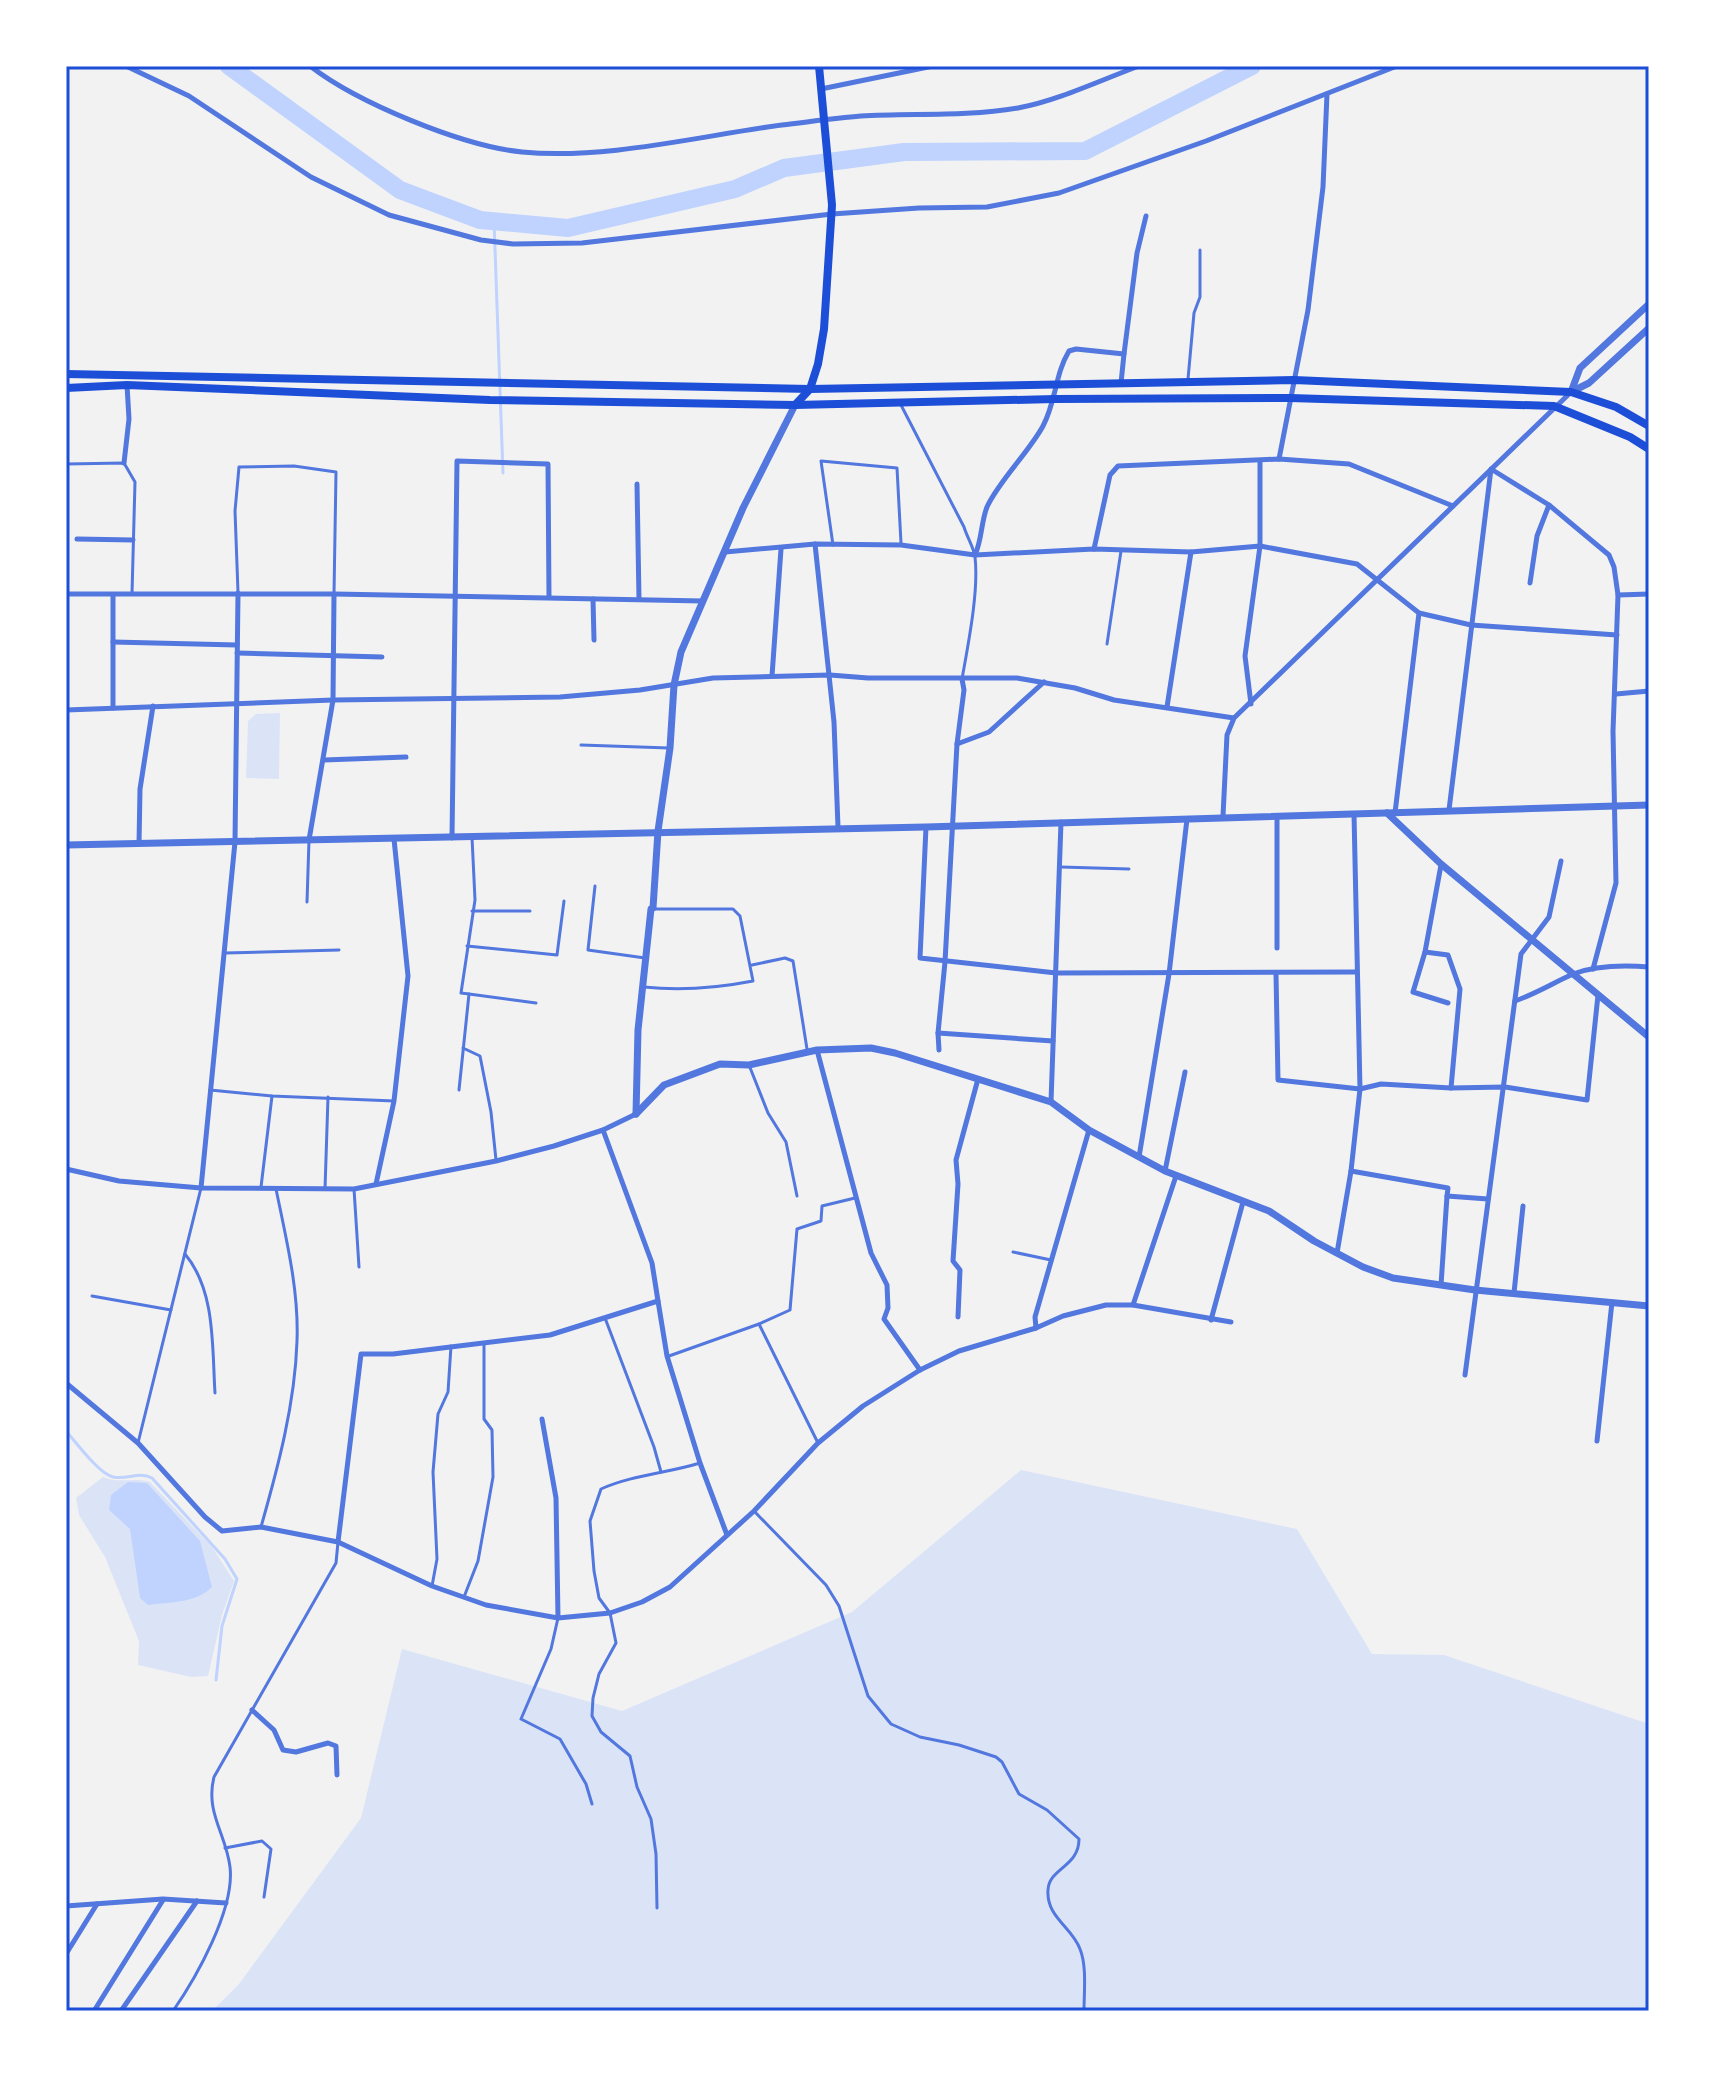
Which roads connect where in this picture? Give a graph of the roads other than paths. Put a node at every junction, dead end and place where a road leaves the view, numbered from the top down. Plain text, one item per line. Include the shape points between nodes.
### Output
1 (126, 66) edge
2 (310, 66) edge
3 (819, 66) edge
4 (933, 66) edge
5 (1139, 66) edge
6 (1397, 66) edge
7 (821, 89) junction
8 (1327, 94) junction
9 (825, 120) junction
10 (832, 209) junction
11 (1146, 216) dead end
12 (1200, 250) dead end
13 (1649, 304) edge
14 (1649, 328) edge
15 (1124, 354) junction
16 (66, 374) edge
17 (1294, 380) junction
18 (1121, 383) junction
19 (1188, 383) junction
20 (1057, 384) junction
21 (127, 385) junction
22 (66, 388) edge
23 (810, 389) junction
24 (1571, 392) junction
25 (1290, 398) junction
26 (1055, 399) junction
27 (900, 402) junction
28 (795, 405) junction
29 (1554, 406) junction
30 (1649, 426) edge
31 (1649, 449) edge
32 (1279, 459) junction
33 (1260, 461) junction
34 (124, 463) junction
35 (66, 464) edge
36 (1491, 469) junction
37 (637, 484) dead end
38 (1549, 505) junction
39 (1453, 506) junction
40 (77, 539) dead end
41 (133, 540) junction
42 (815, 544) junction
43 (833, 545) junction
44 (901, 545) junction
45 (1260, 546) junction
46 (781, 549) junction
47 (1094, 549) junction
48 (1121, 551) junction
49 (725, 552) junction
50 (1191, 552) junction
51 (975, 555) junction
52 (1378, 580) junction
53 (1530, 583) dead end
54 (238, 593) junction
55 (66, 594) edge
56 (132, 594) junction
57 (334, 594) junction
58 (1649, 594) edge
59 (113, 595) junction
60 (1618, 595) junction
61 (455, 596) junction
62 (549, 597) junction
63 (593, 599) junction
64 (639, 600) junction
65 (703, 601) junction
66 (1419, 613) junction
67 (1471, 625) junction
68 (1617, 635) junction
69 (594, 640) dead end
70 (113, 642) junction
71 (1107, 644) dead end
72 (237, 649) junction
73 (335, 655) junction
74 (382, 657) dead end
75 (830, 675) junction
76 (772, 676) junction
77 (962, 679) junction
78 (1045, 682) junction
79 (674, 685) junction
80 (1649, 691) edge
81 (1616, 694) junction
82 (454, 697) junction
83 (333, 700) junction
84 (236, 703) junction
85 (1251, 704) junction
86 (153, 706) junction
87 (1167, 707) junction
88 (113, 708) junction
89 (66, 710) edge
90 (1234, 718) junction
91 (957, 744) junction
92 (581, 745) dead end
93 (670, 748) junction
94 (406, 757) dead end
95 (324, 760) junction
96 (1649, 805) edge
97 (1613, 808) junction
98 (1449, 810) junction
99 (1391, 813) junction
100 (1354, 814) junction
101 (1223, 816) junction
102 (1277, 817) junction
103 (1187, 818) junction
104 (1062, 821) junction
105 (954, 825) junction
106 (838, 827) junction
107 (926, 827) junction
108 (658, 831) junction
109 (472, 837) junction
110 (452, 838) junction
111 (394, 839) junction
112 (309, 840) junction
113 (235, 842) junction
114 (139, 844) junction
115 (66, 845) edge
116 (1561, 861) dead end
117 (1441, 864) junction
118 (1060, 867) junction
119 (1129, 869) dead end
120 (595, 886) dead end
121 (564, 901) dead end
122 (307, 902) dead end
123 (651, 909) junction
124 (472, 911) junction
125 (530, 911) dead end
126 (1532, 940) junction
127 (467, 946) junction
128 (1277, 948) dead end
129 (339, 950) dead end
130 (1425, 952) junction
131 (225, 953) junction
132 (645, 958) junction
133 (945, 962) junction
134 (752, 965) junction
135 (1649, 967) edge
136 (1593, 969) junction
137 (1356, 972) junction
138 (1056, 973) junction
139 (1169, 974) junction
140 (1276, 974) junction
141 (1574, 974) junction
142 (643, 987) junction
143 (469, 994) junction
144 (1598, 994) junction
145 (1515, 1001) junction
146 (536, 1003) dead end
147 (1448, 1003) dead end
148 (938, 1033) junction
149 (1649, 1037) edge
150 (1053, 1041) junction
151 (463, 1048) junction
152 (817, 1050) junction
153 (939, 1050) dead end
154 (807, 1051) junction
155 (749, 1065) junction
156 (1185, 1072) dead end
157 (978, 1079) junction
158 (1505, 1087) junction
159 (1451, 1088) junction
160 (1360, 1089) junction
161 (210, 1090) junction
162 (459, 1090) dead end
163 (272, 1096) junction
164 (328, 1097) junction
165 (394, 1101) junction
166 (1051, 1102) junction
167 (636, 1114) junction
168 (603, 1130) junction
169 (1089, 1130) junction
170 (1139, 1157) junction
171 (496, 1161) junction
172 (66, 1169) edge
173 (1165, 1171) junction
174 (1351, 1171) junction
175 (1176, 1176) junction
176 (376, 1184) junction
177 (201, 1188) junction
178 (261, 1188) junction
179 (276, 1189) junction
180 (325, 1189) junction
181 (354, 1189) junction
182 (797, 1196) dead end
183 (1447, 1196) junction
184 (855, 1198) junction
185 (1488, 1199) junction
186 (1243, 1202) junction
187 (1523, 1206) dead end
188 (1013, 1252) dead end
189 (1337, 1253) junction
190 (185, 1254) junction
191 (1051, 1260) junction
192 (359, 1267) dead end
193 (1441, 1285) junction
194 (1475, 1290) junction
195 (1514, 1293) junction
196 (92, 1296) dead end
197 (658, 1301) junction
198 (1612, 1302) junction
199 (1133, 1305) junction
200 (1649, 1306) edge
201 (171, 1310) junction
202 (958, 1317) dead end
203 (605, 1318) junction
204 (1211, 1320) junction
205 (1231, 1322) dead end
206 (759, 1324) junction
207 (1036, 1328) junction
208 (484, 1344) junction
209 (451, 1346) junction
210 (667, 1356) junction
211 (920, 1370) junction
212 (1465, 1375) dead end
213 (66, 1383) edge
214 (215, 1393) dead end
215 (542, 1419) dead end
216 (1597, 1441) dead end
217 (138, 1443) junction
218 (818, 1443) junction
219 (700, 1463) junction
220 (661, 1473) junction
221 (754, 1511) junction
222 (261, 1527) junction
223 (727, 1535) junction
224 (338, 1542) junction
225 (432, 1586) junction
226 (464, 1598) junction
227 (610, 1613) junction
228 (558, 1618) junction
229 (252, 1710) junction
230 (337, 1775) dead end
231 (592, 1804) dead end
232 (225, 1848) junction
233 (264, 1897) dead end
234 (163, 1899) junction
235 (197, 1901) junction
236 (226, 1903) junction
237 (98, 1904) junction
238 (66, 1906) edge
239 (657, 1908) dead end
240 (66, 1954) edge
241 (94, 2011) edge
242 (121, 2011) edge
243 (173, 2011) edge
244 (1084, 2011) edge

1 - 10 street via 189,96 311,177 389,215 481,240 582,243
2 - 9 street via 332,83 397,114 468,140 522,152 626,148
3 - 7 main road
4 - 7 street
5 - 9 street via 1020,108
6 - 8 street
7 - 9 main road
8 - 10 street via 1059,193 987,207
8 - 17 street via 1323,187
9 - 10 main road
10 - 23 main road via 824,329
11 - 15 street
12 - 19 lane via 1200,297
13 - 24 street via 1580,368
14 - 24 street via 1589,383
15 - 18 street
15 - 20 street via 1069,351
16 - 23 main road
17 - 19 main road
17 - 24 main road
17 - 25 street
18 - 19 main road
18 - 20 main road
20 - 23 main road
20 - 26 street
21 - 22 main road
21 - 28 main road via 490,400
21 - 34 street
23 - 28 main road
24 - 29 street
24 - 30 main road via 1616,407
25 - 26 main road
25 - 29 main road
25 - 32 street
26 - 27 main road
26 - 51 street via 1043,427 987,507
27 - 28 main road
27 - 51 lane
28 - 49 street
29 - 31 main road
29 - 36 street
32 - 33 street
32 - 39 street via 1349,464
33 - 45 street
33 - 47 street via 1118,466 1110,475
34 - 35 lane
34 - 41 lane via 135,482
36 - 38 street
36 - 39 street
36 - 67 street
37 - 64 street
38 - 53 street via 1537,536
38 - 60 street via 1609,555
39 - 52 street
40 - 41 street
41 - 56 lane
42 - 43 street
42 - 46 street
42 - 75 street
43 - 44 street
43 - 44 lane via 821,461 897,468
44 - 51 street
45 - 50 street
45 - 52 street via 1357,564
45 - 85 street via 1245,656
46 - 49 street
46 - 76 street
47 - 48 street
47 - 51 street
48 - 50 street
48 - 71 lane
49 - 65 street
50 - 87 street
51 - 77 lane
52 - 66 street
52 - 85 street
54 - 56 street
54 - 57 street
54 - 57 lane via 239,467 294,466 336,472
54 - 72 street
55 - 59 street
56 - 59 street
57 - 61 street
57 - 73 street
58 - 60 street
59 - 70 street
60 - 68 street
61 - 62 street
61 - 62 street via 457,461 548,464
61 - 82 street
62 - 63 street
63 - 64 street
63 - 69 street
64 - 65 street
65 - 79 street via 681,652
66 - 67 street
66 - 99 street
67 - 68 street
67 - 98 street
68 - 81 street
70 - 72 street
70 - 88 street
72 - 73 street
72 - 84 street
73 - 74 street
73 - 83 street
75 - 76 street
75 - 77 street
75 - 106 street
76 - 79 street
77 - 78 street
77 - 91 street
78 - 87 street
78 - 91 street via 989,732
79 - 82 street via 560,697
79 - 93 street
80 - 81 street
81 - 97 street
82 - 83 street
82 - 110 street
83 - 84 street
83 - 95 street
84 - 86 street
84 - 113 street
85 - 90 street
86 - 88 street
86 - 114 street via 140,789
87 - 90 street
88 - 89 street
90 - 101 street via 1227,735
91 - 105 street
92 - 93 lane
93 - 108 street
94 - 95 street
95 - 112 street
96 - 97 street
97 - 98 street
97 - 136 street via 1616,883
98 - 99 street
99 - 100 street
99 - 117 street
100 - 102 street
100 - 137 street
101 - 102 street
101 - 103 street
102 - 128 street
103 - 104 street
103 - 139 street
104 - 105 street
104 - 118 street
105 - 107 street
105 - 133 street
106 - 107 street
106 - 108 street
107 - 133 street via 920,958
108 - 109 street
108 - 123 street
109 - 110 street
109 - 124 lane
110 - 111 street
111 - 112 street
111 - 165 street via 408,976
112 - 113 street
112 - 122 lane
113 - 114 street
113 - 131 street
114 - 115 street
116 - 126 street via 1549,917
117 - 126 street
117 - 130 street
118 - 119 lane
118 - 138 street
120 - 132 lane via 588,950
121 - 127 lane via 557,955
123 - 132 street
123 - 134 lane via 733,909 740,916
124 - 125 lane
124 - 127 lane
126 - 141 street
126 - 145 street via 1521,954
127 - 143 lane via 461,993
129 - 131 lane
130 - 147 street via 1413,992
130 - 159 street via 1448,955 1460,989
131 - 161 street
132 - 142 street
133 - 138 street
133 - 148 street
134 - 142 lane via 753,981 729,986
134 - 154 lane via 793,961
135 - 136 street
136 - 141 street
137 - 140 street
137 - 160 street
138 - 139 street
138 - 150 street
139 - 140 street
139 - 170 street
140 - 160 street via 1278,1080
141 - 144 street
141 - 145 street
142 - 167 street
143 - 146 lane
143 - 151 lane
144 - 149 street
144 - 158 street via 1587,1100
145 - 158 street
148 - 150 street
148 - 153 street
150 - 166 street
151 - 162 lane
151 - 171 lane via 480,1056
152 - 154 street
152 - 157 street via 871,1048
152 - 184 street
154 - 155 street
155 - 167 street via 720,1064 664,1085
155 - 182 lane via 786,1142
156 - 173 street
157 - 166 street
157 - 202 street via 956,1160 953,1261 960,1270
158 - 159 street
158 - 185 street
159 - 160 street via 1381,1084
160 - 174 street
161 - 163 lane
161 - 177 street
163 - 164 lane
163 - 178 lane
164 - 165 lane
164 - 180 lane
165 - 176 street
166 - 169 street
167 - 168 street
168 - 171 street
168 - 197 street via 652,1263
169 - 170 street
169 - 191 street
170 - 173 street
171 - 176 street
172 - 177 street via 119,1181
173 - 175 street
174 - 183 street via 1448,1188
174 - 189 street
175 - 186 street
175 - 199 street
176 - 181 street
177 - 178 street
177 - 190 lane
178 - 179 street
179 - 180 street
179 - 222 lane via 297,1340 282,1450
180 - 181 street
181 - 192 lane
183 - 185 street
183 - 193 street
184 - 206 lane via 822,1206 821,1221 797,1229 790,1310
184 - 211 street via 887,1285 884,1319
185 - 194 street
186 - 189 street via 1269,1211
186 - 204 street
187 - 195 street
188 - 191 lane
189 - 193 street via 1393,1278
190 - 201 lane
190 - 214 lane via 197,1268 209,1308
191 - 207 street
193 - 194 street
194 - 195 street
194 - 212 street
195 - 198 street
196 - 201 lane
197 - 203 street
197 - 210 street
198 - 200 street
198 - 216 street
199 - 204 street
199 - 207 street via 1106,1305
201 - 217 lane
203 - 208 street via 550,1335
203 - 220 lane
204 - 205 street
206 - 210 lane
206 - 218 lane
207 - 211 street via 959,1351
208 - 209 street
208 - 226 lane via 484,1419 492,1430 493,1477 478,1561
209 - 224 street via 361,1354
209 - 225 lane via 433,1472 437,1559
210 - 219 street
211 - 218 street
213 - 217 street
215 - 228 street via 556,1498
217 - 222 street via 215,1526 226,1532
218 - 221 street
219 - 220 lane
219 - 223 street
220 - 227 lane via 601,1489 593,1506 594,1571 599,1598
221 - 223 street
221 - 244 lane via 826,1585 839,1606 868,1696 891,1724 996,1757 1019,1794 1079,1839 1079,1850 1050,1880 1047,1891 1059,1923 1082,1952
222 - 224 street
223 - 227 street via 670,1587
224 - 225 street
224 - 229 lane via 336,1563
225 - 226 street
226 - 228 street
227 - 228 street
227 - 239 lane via 616,1643 599,1674 592,1716 601,1732 630,1756 651,1819
228 - 231 lane via 551,1649 521,1719 560,1739
229 - 230 street via 274,1730 283,1750 336,1746
229 - 232 lane via 210,1792
232 - 233 lane via 262,1841 271,1849
232 - 236 lane via 231,1869
234 - 235 street
234 - 237 street
234 - 241 street
235 - 236 street
235 - 242 street
236 - 243 lane
237 - 238 street
237 - 240 street

